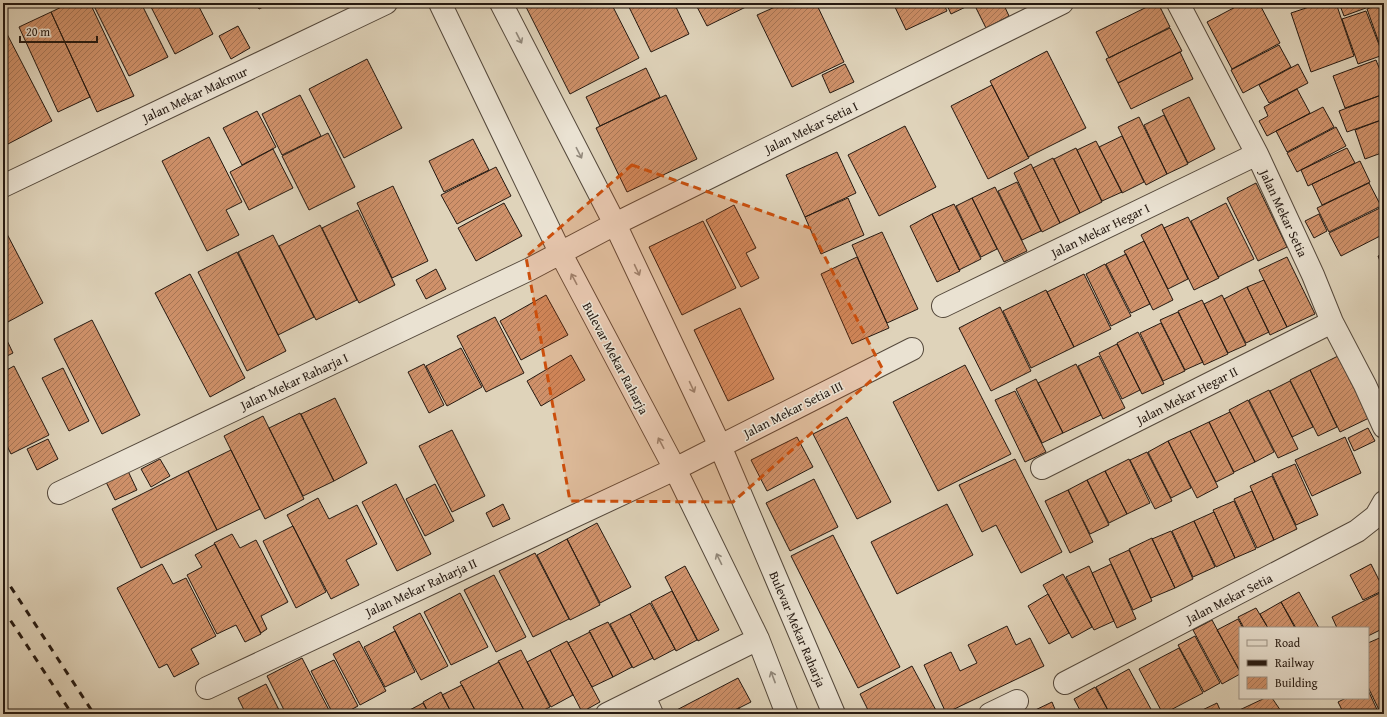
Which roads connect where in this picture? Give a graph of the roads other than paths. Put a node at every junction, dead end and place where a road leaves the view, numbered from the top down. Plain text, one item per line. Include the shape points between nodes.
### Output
1 (386, 3) edge
2 (440, 3) edge
3 (501, 3) edge
4 (1062, 3) edge
5 (1178, 3) edge
6 (1257, 154) junction
7 (3, 186) edge
8 (615, 224) junction
9 (560, 252) junction
10 (943, 306) dead end
11 (1332, 322) junction
12 (912, 349) dead end
13 (1384, 427) edge
14 (720, 446) junction
15 (1042, 468) dead end
16 (675, 469) junction
17 (59, 493) dead end
18 (1384, 502) edge
19 (758, 639) junction
20 (1065, 683) dead end
21 (207, 688) dead end
22 (1017, 701) dead end
23 (648, 705) edge
24 (607, 714) edge
25 (787, 714) edge
26 (834, 714) edge
27 (990, 714) edge

1 - 7 street, Jalan Mekar Makmur
2 - 9 street, Bulevar Mekar Raharja
3 -> 8 street, Bulevar Mekar Raharja
4 - 8 street, Jalan Mekar Setia I
5 - 6 street, Jalan Mekar Setia
6 - 10 street, Jalan Mekar Hegar I
6 - 11 street, Jalan Mekar Setia
8 - 9 street, Jalan Mekar Setia I
8 -> 14 street, Bulevar Mekar Raharja
16 -> 9 street, Bulevar Mekar Raharja
9 - 17 street, Jalan Mekar Raharja I
11 - 13 street, Jalan Mekar Setia
11 - 15 street, Jalan Mekar Hegar II
12 - 14 street, Jalan Mekar Setia III
14 - 16 street, Jalan Mekar Setia III
14 - 26 street, Bulevar Mekar Raharja
19 -> 16 street, Bulevar Mekar Raharja
16 - 21 street, Jalan Mekar Raharja II
18 - 20 street, Jalan Mekar Setia via 1376,516 1357,531
19 - 23 street
25 -> 19 street, Bulevar Mekar Raharja
22 - 27 street
23 - 24 street

